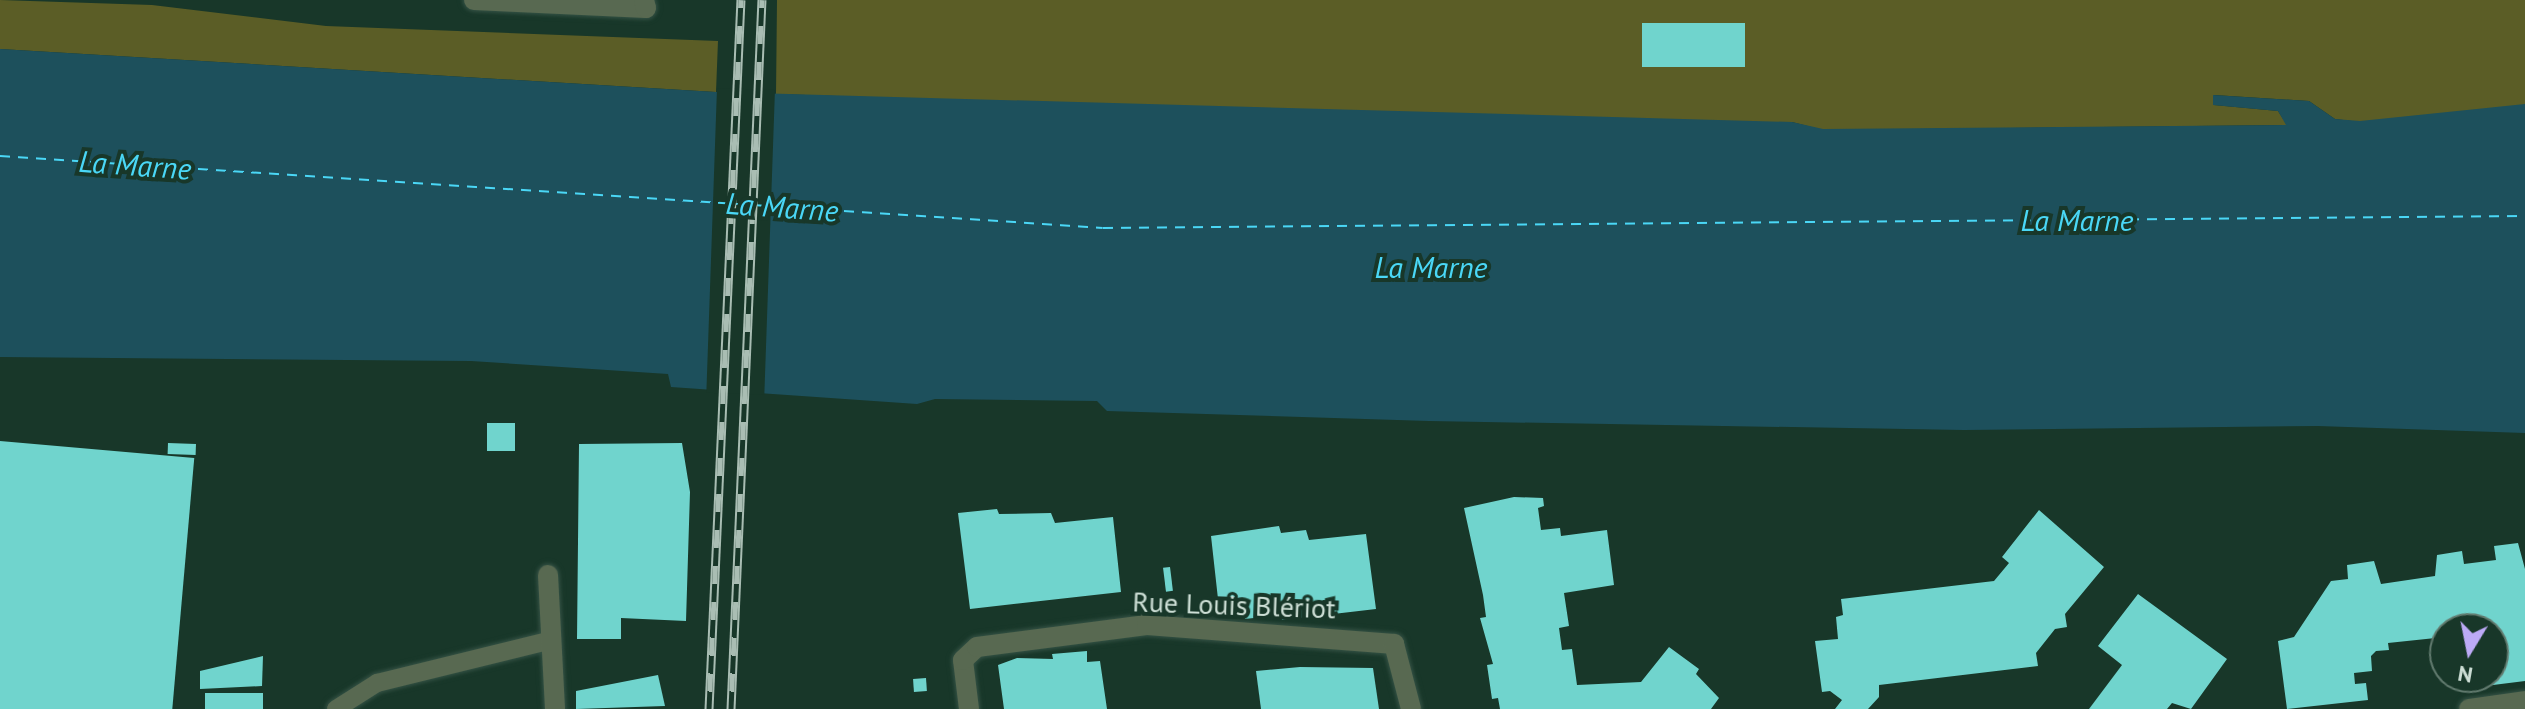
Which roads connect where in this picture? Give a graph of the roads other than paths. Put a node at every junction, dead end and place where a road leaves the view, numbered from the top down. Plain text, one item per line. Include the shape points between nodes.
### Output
1 (474, 0) edge
2 (645, 4) edge
3 (548, 575) dead end
4 (548, 641) junction
5 (2525, 701) edge
6 (336, 709) edge
7 (555, 709) edge
8 (969, 709) edge
9 (1411, 709) edge
10 (2469, 709) edge

1 - 2 street
3 - 4 street
4 - 6 lane via 377,683
4 - 7 street
5 - 10 street
8 - 9 street, Rue Louis Blériot via 963,660 977,647 1147,625 1394,644

